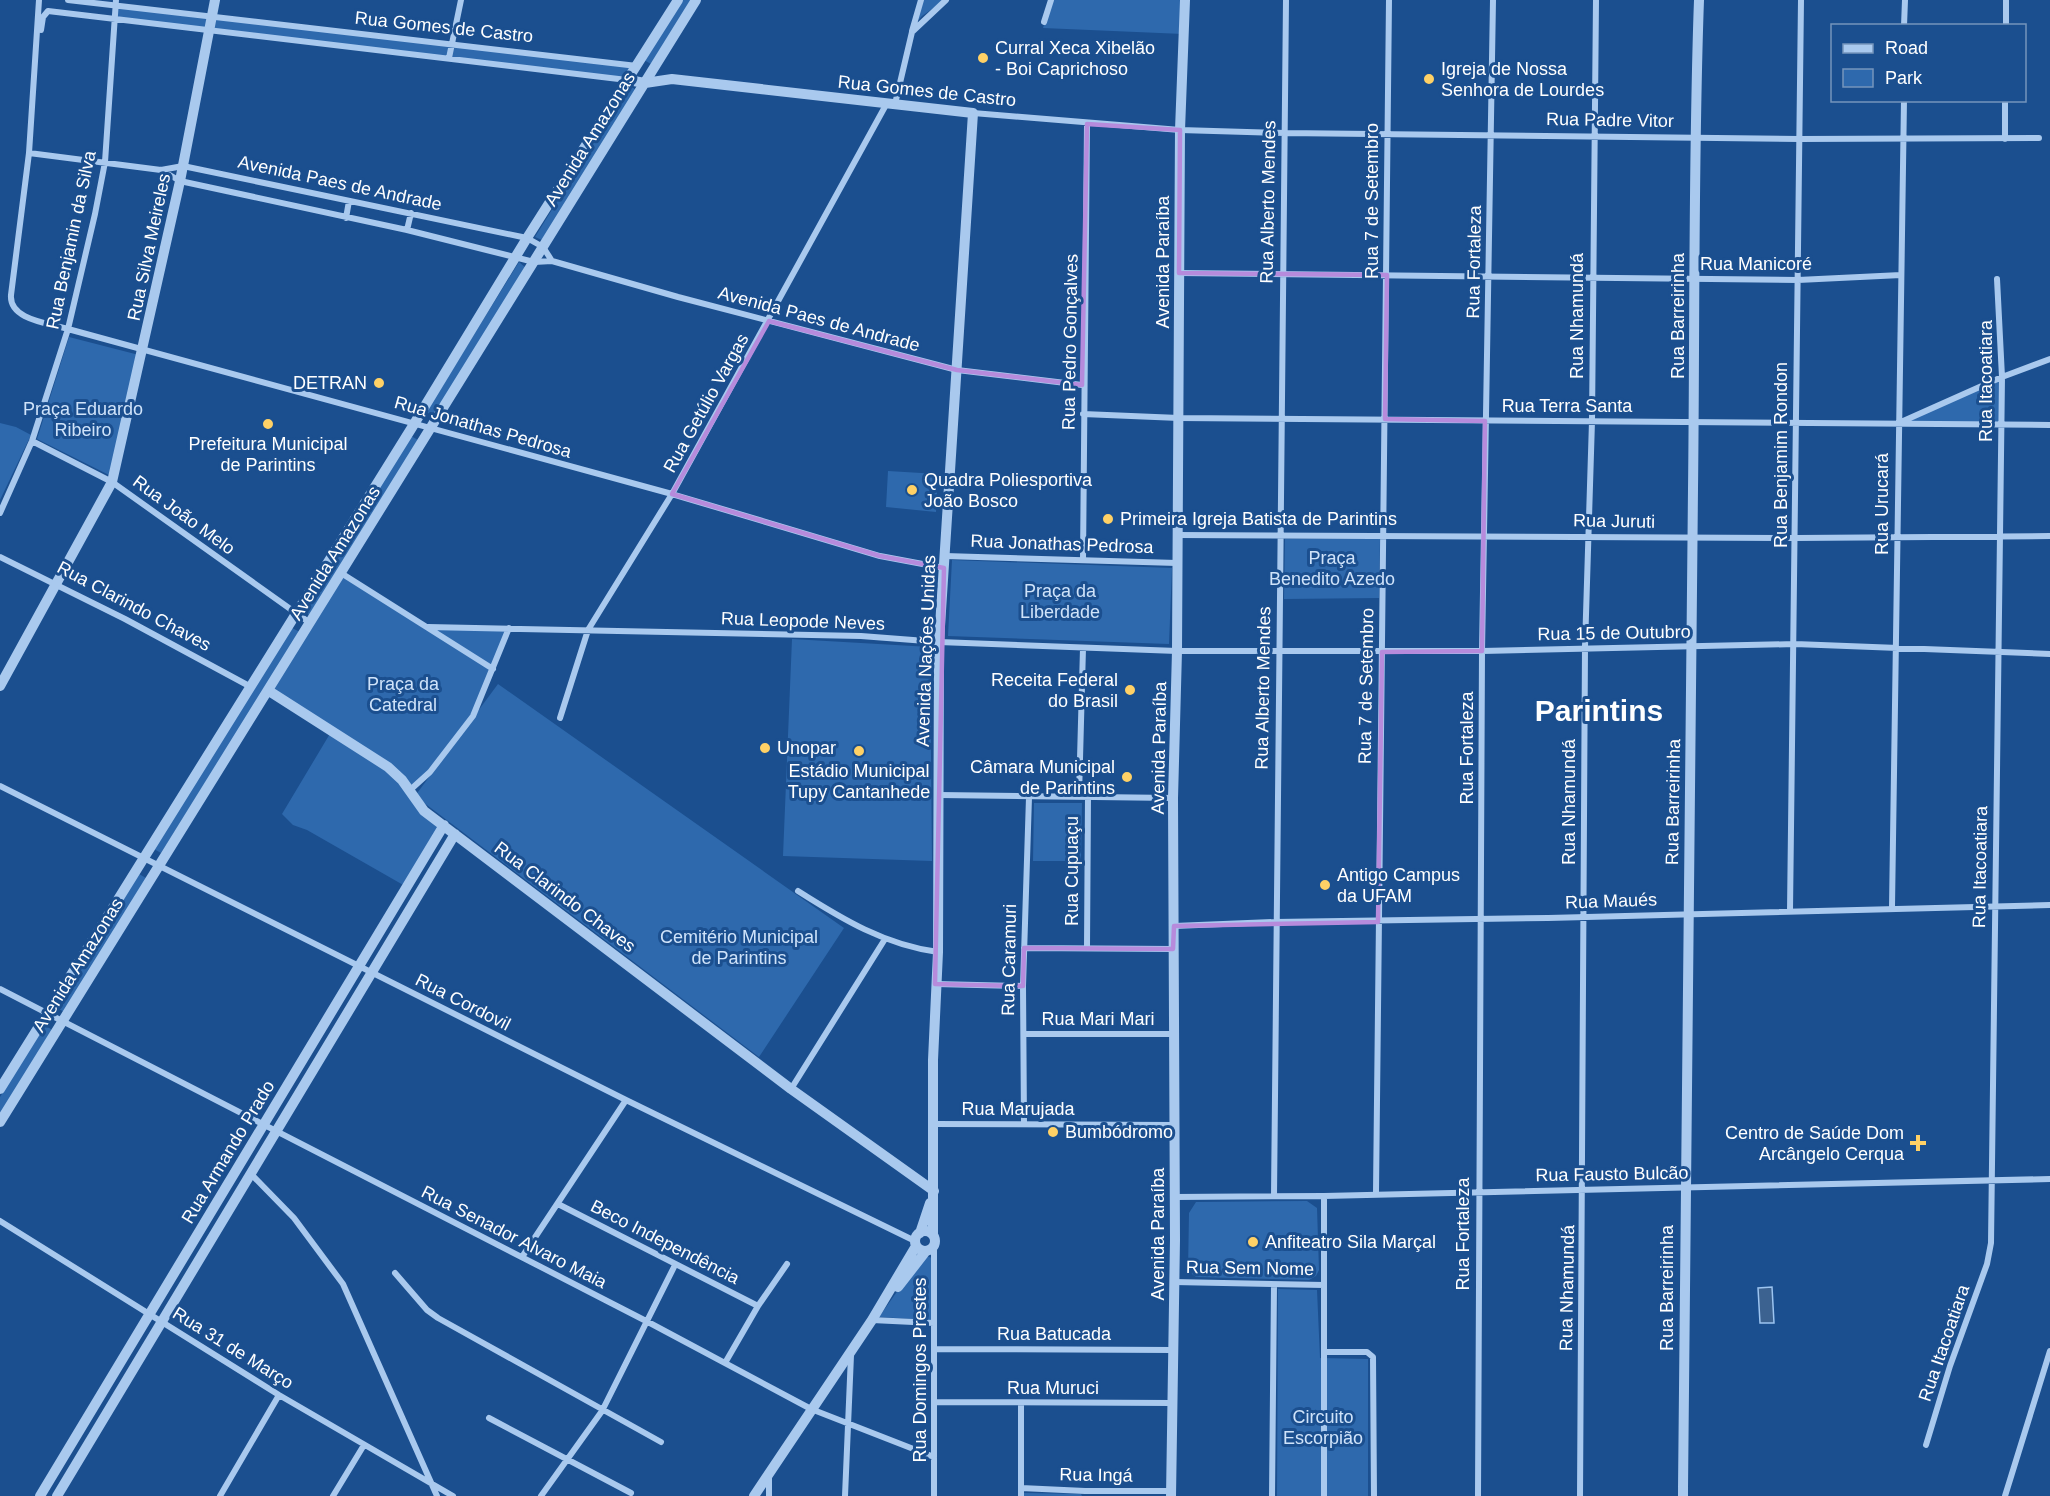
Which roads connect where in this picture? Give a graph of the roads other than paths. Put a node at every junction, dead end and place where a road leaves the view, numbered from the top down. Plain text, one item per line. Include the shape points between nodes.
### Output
1 (39, 0) edge
2 (68, 0) edge
3 (215, 0) edge
4 (461, 0) edge
5 (678, 0) edge
6 (696, 0) edge
7 (921, 0) edge
8 (946, 0) edge
9 (1051, 0) edge
10 (1185, 0) edge
11 (1286, 0) edge
12 (1389, 0) edge
13 (1493, 0) edge
14 (1596, 0) edge
15 (1699, 0) edge
16 (1802, 0) edge
17 (1905, 0) edge
18 (2006, 0) edge
19 (116, 2) edge
20 (115, 18) junction
21 (1044, 22) dead end
22 (210, 23) junction
23 (1905, 24) edge
24 (2006, 24) edge
25 (912, 32) junction
26 (451, 44) junction
27 (36, 50) junction
28 (449, 58) junction
29 (637, 66) junction
30 (653, 69) junction
31 (672, 79) junction
32 (628, 80) junction
33 (645, 82) junction
34 (1904, 102) edge
35 (2005, 102) edge
36 (891, 103) junction
37 (973, 114) junction
38 (1087, 124) junction
39 (1180, 130) junction
40 (1284, 133) junction
41 (1387, 134) junction
42 (1491, 134) junction
43 (1594, 136) junction
44 (1695, 136) junction
45 (1904, 137) junction
46 (2039, 138) dead end
47 (1799, 139) junction
48 (2005, 139) junction
49 (29, 153) junction
50 (105, 162) junction
51 (183, 166) junction
52 (161, 170) junction
53 (180, 181) junction
54 (349, 201) junction
55 (411, 213) junction
56 (346, 218) junction
57 (407, 230) junction
58 (527, 238) junction
59 (543, 247) junction
60 (516, 257) junction
61 (552, 261) junction
62 (534, 262) junction
63 (1179, 273) junction
64 (1282, 275) junction
65 (1387, 275) junction
66 (1901, 275) junction
67 (1489, 276) junction
68 (1592, 278) junction
69 (1695, 278) junction
70 (1998, 279) dead end
71 (1798, 280) junction
72 (769, 321) junction
73 (68, 329) junction
74 (144, 350) junction
75 (2050, 359) edge
76 (957, 370) junction
77 (2002, 376) junction
78 (1082, 385) junction
79 (1083, 414) junction
80 (1281, 417) junction
81 (1179, 418) junction
82 (1385, 419) junction
83 (1485, 421) junction
84 (1592, 421) junction
85 (1694, 422) junction
86 (1899, 422) junction
87 (415, 423) junction
88 (1796, 423) junction
89 (2050, 424) edge
90 (2001, 425) junction
91 (432, 428) junction
92 (33, 441) junction
93 (112, 482) junction
94 (672, 494) junction
95 (0, 513) edge
96 (1177, 534) junction
97 (1279, 535) junction
98 (1383, 535) junction
99 (1484, 536) junction
100 (1587, 536) junction
101 (2000, 536) junction
102 (2050, 536) edge
103 (1897, 537) junction
104 (1692, 538) junction
105 (1796, 538) junction
106 (945, 556) junction
107 (0, 557) edge
108 (1083, 560) junction
109 (1177, 563) junction
110 (944, 568) junction
111 (341, 573) junction
112 (56, 583) junction
113 (295, 614) junction
114 (311, 624) junction
115 (428, 627) junction
116 (509, 628) junction
117 (588, 630) junction
118 (939, 642) junction
119 (1794, 644) junction
120 (1585, 647) junction
121 (1083, 648) junction
122 (1690, 648) junction
123 (1279, 649) junction
124 (1895, 650) junction
125 (1178, 651) junction
126 (1482, 651) junction
127 (1382, 652) junction
128 (1998, 654) junction
129 (2050, 654) edge
130 (493, 669) junction
131 (0, 686) edge
132 (251, 687) junction
133 (269, 691) junction
134 (560, 718) dead end
135 (0, 786) edge
136 (409, 791) junction
137 (939, 795) junction
138 (1029, 796) junction
139 (1079, 796) junction
140 (1088, 796) junction
141 (1173, 798) junction
142 (444, 825) junction
143 (455, 834) junction
144 (144, 858) junction
145 (158, 865) junction
146 (798, 891) dead end
147 (1995, 905) junction
148 (2050, 905) edge
149 (1892, 908) junction
150 (1790, 911) junction
151 (1688, 914) junction
152 (1584, 916) junction
153 (1480, 918) junction
154 (1275, 922) junction
155 (1378, 922) junction
156 (1174, 926) junction
157 (885, 939) junction
158 (1087, 947) junction
159 (1024, 948) junction
160 (1173, 949) junction
161 (938, 952) junction
162 (358, 965) junction
163 (370, 972) junction
164 (935, 984) junction
165 (1023, 986) junction
166 (0, 989) edge
167 (48, 1013) junction
168 (63, 1021) junction
169 (1024, 1034) junction
170 (1172, 1034) junction
171 (0, 1089) edge
172 (791, 1089) junction
173 (626, 1100) junction
174 (0, 1122) edge
175 (933, 1124) junction
176 (1024, 1124) junction
177 (265, 1125) junction
178 (1174, 1125) junction
179 (277, 1131) junction
180 (251, 1174) junction
181 (2050, 1179) edge
182 (1990, 1182) junction
183 (1683, 1188) junction
184 (1583, 1190) junction
185 (934, 1191) junction
186 (1478, 1192) junction
187 (1376, 1194) junction
188 (1274, 1196) junction
189 (1324, 1196) junction
190 (1175, 1197) junction
191 (558, 1204) junction
192 (0, 1221) edge
193 (924, 1242) junction
194 (522, 1257) junction
195 (788, 1263) dead end
196 (675, 1265) junction
197 (395, 1273) dead end
198 (1174, 1282) junction
199 (1274, 1285) junction
200 (1324, 1285) junction
201 (758, 1306) junction
202 (149, 1315) junction
203 (872, 1320) junction
204 (162, 1322) junction
205 (648, 1322) junction
206 (934, 1323) junction
207 (935, 1349) junction
208 (1173, 1350) junction
209 (2050, 1351) edge
210 (851, 1352) junction
211 (1324, 1352) junction
212 (725, 1363) junction
213 (279, 1395) junction
214 (934, 1402) junction
215 (1021, 1403) junction
216 (1172, 1403) junction
217 (811, 1409) junction
218 (602, 1411) junction
219 (489, 1418) dead end
220 (849, 1425) junction
221 (662, 1442) dead end
222 (364, 1445) junction
223 (1926, 1445) dead end
224 (934, 1457) junction
225 (567, 1459) junction
226 (770, 1471) junction
227 (433, 1483) junction
228 (1021, 1488) junction
229 (631, 1492) dead end
230 (1171, 1493) edge
231 (1085, 1494) edge
232 (40, 1496) edge
233 (57, 1496) edge
234 (220, 1496) edge
235 (333, 1496) edge
236 (437, 1496) edge
237 (453, 1496) edge
238 (541, 1496) edge
239 (754, 1496) edge
240 (768, 1496) edge
241 (844, 1496) edge
242 (934, 1496) edge
243 (1021, 1496) edge
244 (1272, 1496) edge
245 (1323, 1496) edge
246 (1374, 1496) edge
247 (1478, 1496) edge
248 (1580, 1496) edge
249 (1683, 1496) edge
250 (2005, 1496) edge

1 - 27 street
2 - 19 street, Rua Gomes de Castro
3 - 22 street, Rua Silva Meireles
4 - 26 street
5 - 29 street, Avenida Amazonas
6 - 30 street, Avenida Amazonas
7 - 25 street, Rua Getúlio Vargas
8 - 25 street
9 - 21 street
10 - 39 street, Avenida Paraíba
11 - 40 street, Rua Alberto Mendes
12 - 41 street, Rua 7 de Setembro
13 - 42 street, Rua Fortaleza
14 - 43 street, Rua Nhamundá
15 - 44 street, Rua Barreirinha
16 - 47 street, Rua Benjamim Rondon
17 - 23 street
18 - 24 street
19 - 20 street, Rua Benjamin da Silva
19 - 22 street, Rua Gomes de Castro
20 - 22 street, Rua Gomes de Castro
20 - 27 street, Rua Gomes de Castro via 48,11 43,17
20 - 50 street, Rua Benjamin da Silva
22 - 26 street, Rua Gomes de Castro
22 - 28 street, Rua Gomes de Castro
22 - 51 street, Rua Silva Meireles
25 - 36 street, Rua Getúlio Vargas
26 - 28 street
26 - 29 street, Rua Gomes de Castro
27 - 49 street
28 - 32 street, Rua Gomes de Castro
29 - 30 street, Rua Gomes de Castro
29 - 32 street, Avenida Amazonas
30 - 31 street, Rua Gomes de Castro
30 - 33 street, Avenida Amazonas
31 - 33 street, Rua Gomes de Castro
31 - 36 street, Rua Gomes de Castro
32 - 33 street, Rua Gomes de Castro
32 - 58 street, Avenida Amazonas
33 - 59 street, Avenida Amazonas
34 - 45 street, Rua Urucará
35 - 48 street
36 - 37 street, Rua Gomes de Castro
36 - 72 street, Rua Getúlio Vargas
37 - 38 street, Rua Gomes de Castro
37 - 76 street, Avenida Nações Unidas
38 - 39 street, Rua Gomes de Castro
38 - 78 street, Rua Pedro Gonçalves
39 - 40 street, Rua Padre Vitor
39 - 63 street, Avenida Paraíba
40 - 41 street, Rua Padre Vitor
40 - 64 street, Rua Alberto Mendes
41 - 42 street, Rua Padre Vitor
41 - 65 street, Rua 7 de Setembro
42 - 43 street, Rua Padre Vitor
42 - 67 street, Rua Fortaleza
43 - 44 street, Rua Padre Vitor
43 - 68 street, Rua Nhamundá
44 - 47 street, Rua Padre Vitor
44 - 69 street, Rua Barreirinha
45 - 47 street, Rua Padre Vitor
45 - 48 street, Rua Padre Vitor
45 - 66 street, Rua Urucará
46 - 48 street, Rua Padre Vitor
47 - 71 street, Rua Benjamim Rondon
49 - 50 street
49 - 73 street, Rua Jonathas Pedrosa via 10,303 15,311
50 - 52 street
50 - 73 street, Rua Benjamin da Silva
51 - 52 street
51 - 53 street, Rua Silva Meireles
51 - 54 street, Avenida Paes de Andrade
52 - 53 street, Avenida Paes de Andrade
53 - 56 street, Avenida Paes de Andrade
53 - 74 street, Rua Silva Meireles
54 - 55 street, Avenida Paes de Andrade
54 - 56 street
55 - 57 street
55 - 58 street, Avenida Paes de Andrade
56 - 57 street, Avenida Paes de Andrade
57 - 60 street, Avenida Paes de Andrade
58 - 59 street, Avenida Paes de Andrade
58 - 60 street, Avenida Amazonas
59 - 61 street, Avenida Paes de Andrade
59 - 62 street, Avenida Amazonas
60 - 62 street, Avenida Paes de Andrade
60 - 87 street, Avenida Amazonas
61 - 62 street, Avenida Paes de Andrade
61 - 72 street, Avenida Paes de Andrade
62 - 91 street, Avenida Amazonas
63 - 64 street, Rua Manicoré
63 - 81 street, Avenida Paraíba
64 - 65 street, Rua Manicoré
64 - 80 street, Rua Alberto Mendes
65 - 67 street, Rua Manicoré
65 - 82 street, Rua 7 de Setembro
66 - 71 street, Rua Manicoré
66 - 86 street, Rua Urucará
67 - 68 street, Rua Manicoré
67 - 83 street, Rua Fortaleza
68 - 69 street, Rua Manicoré
68 - 84 street, Rua Nhamundá
69 - 71 street, Rua Manicoré
69 - 85 street, Rua Barreirinha
70 - 77 street, Rua Itacoatiara
71 - 88 street, Rua Benjamim Rondon
72 - 76 street, Avenida Paes de Andrade
72 - 94 street, Rua Getúlio Vargas
73 - 74 street, Rua Jonathas Pedrosa
73 - 92 street, Rua Benjamin da Silva
74 - 87 street, Rua Jonathas Pedrosa
74 - 93 street, Rua Silva Meireles
75 - 77 street
76 - 78 street, Avenida Paes de Andrade
76 - 106 street, Avenida Nações Unidas
77 - 86 street
77 - 90 street, Rua Itacoatiara
78 - 79 street, Rua Pedro Gonçalves
79 - 81 street, Rua Terra Santa
79 - 108 street, Rua Pedro Gonçalves
80 - 81 street, Rua Terra Santa
80 - 82 street, Rua Terra Santa
80 - 97 street, Rua Alberto Mendes
81 - 96 street, Avenida Paraíba
82 - 83 street, Rua Terra Santa
82 - 98 street, Rua 7 de Setembro
83 - 84 street, Rua Terra Santa
83 - 99 street, Rua Fortaleza
84 - 85 street, Rua Terra Santa
84 - 100 street, Rua Nhamundá
85 - 88 street, Rua Terra Santa
85 - 104 street, Rua Barreirinha
86 - 88 street, Rua Terra Santa
86 - 90 street, Rua Terra Santa
86 - 103 street, Rua Urucará
87 - 91 street, Rua Jonathas Pedrosa
87 - 113 street, Avenida Amazonas
88 - 105 street, Rua Benjamim Rondon
89 - 90 street, Rua Terra Santa
90 - 101 street, Rua Itacoatiara
91 - 94 street, Rua Jonathas Pedrosa
91 - 111 street, Avenida Amazonas
92 - 93 street, Rua João Melo
92 - 95 street, Rua Benjamin da Silva
93 - 112 street, Rua Silva Meireles
93 - 113 street, Rua João Melo
94 - 110 street, Rua Jonathas Pedrosa via 880,556
94 - 117 street, Rua Getúlio Vargas
96 - 97 street, Rua Juruti
96 - 109 street, Avenida Paraíba
97 - 98 street, Rua Juruti
97 - 123 street, Rua Alberto Mendes
98 - 99 street, Rua Juruti
98 - 127 street, Rua 7 de Setembro
99 - 100 street, Rua Juruti
99 - 126 street, Rua Fortaleza
100 - 104 street, Rua Juruti
100 - 120 street, Rua Nhamundá
101 - 102 street, Rua Juruti
101 - 103 street, Rua Juruti
101 - 128 street, Rua Itacoatiara
103 - 105 street, Rua Juruti
103 - 124 street, Rua Urucará
104 - 105 street, Rua Juruti
104 - 122 street, Rua Barreirinha
105 - 119 street, Rua Benjamim Rondon
106 - 108 street, Rua Jonathas Pedrosa
106 - 110 street, Avenida Nações Unidas
107 - 112 street, Rua Clarindo Chaves
108 - 109 street, Rua Jonathas Pedrosa
109 - 125 street, Avenida Paraíba
110 - 118 street, Avenida Nações Unidas
111 - 114 street, Avenida Amazonas
111 - 115 street
112 - 131 street, Rua Silva Meireles
112 - 132 street, Rua Clarindo Chaves
113 - 114 street, Rua João Melo
113 - 132 street, Avenida Amazonas
114 - 133 street, Avenida Amazonas
115 - 116 street, Rua Leopode Neves
115 - 130 street
116 - 117 street, Rua Leopode Neves
116 - 130 street
117 - 118 street, Rua Leopode Neves via 861,636
117 - 134 street, Rua Getúlio Vargas
118 - 121 street, Rua Leopode Neves
118 - 137 street, Avenida Nações Unidas
119 - 122 street, Rua 15 de Outubro
119 - 124 street, Rua 15 de Outubro
119 - 150 street, Rua Benjamim Rondon
120 - 122 street, Rua 15 de Outubro
120 - 126 street, Rua 15 de Outubro
120 - 152 street, Rua Nhamundá
121 - 125 street, Rua Leopode Neves
121 - 139 street
122 - 151 street, Rua Barreirinha
123 - 125 street, Rua 15 de Outubro
123 - 127 street, Rua 15 de Outubro
123 - 154 street, Rua Alberto Mendes
124 - 128 street, Rua 15 de Outubro
124 - 149 street, Rua Urucará
125 - 141 street, Avenida Paraíba
126 - 127 street, Rua 15 de Outubro
126 - 153 street, Rua Fortaleza
127 - 155 street, Rua 7 de Setembro
128 - 129 street, Rua 15 de Outubro
128 - 147 street, Rua Itacoatiara
130 - 136 street via 466,727 430,772
132 - 144 street, Avenida Amazonas
133 - 136 street, Rua Clarindo Chaves via 386,766
133 - 145 street, Avenida Amazonas
135 - 144 street, Rua Cordovil
136 - 142 street, Rua Clarindo Chaves via 420,807
137 - 138 street
137 - 161 street, Avenida Nações Unidas
138 - 139 street
138 - 159 street, Rua Caramuri
139 - 140 street
140 - 141 street
140 - 158 street, Rua Cupuaçu
141 - 156 street, Avenida Paraíba
142 - 143 street, Rua Clarindo Chaves
142 - 162 street, Rua Armando Prado
143 - 163 street, Rua Armando Prado
143 - 172 street, Rua Clarindo Chaves
144 - 145 street, Rua Cordovil
144 - 167 street, Avenida Amazonas
145 - 162 street, Rua Cordovil
145 - 168 street, Avenida Amazonas
146 - 157 street via 844,921
147 - 148 street, Rua Maués
147 - 149 street, Rua Maués
147 - 182 street, Rua Itacoatiara
149 - 150 street, Rua Maués
150 - 151 street, Rua Maués
151 - 152 street, Rua Maués
151 - 183 street, Rua Barreirinha
152 - 153 street, Rua Maués
152 - 184 street, Rua Nhamundá
153 - 155 street, Rua Maués
153 - 186 street, Rua Fortaleza
154 - 155 street, Rua Maués
154 - 156 street, Rua Maués
154 - 188 street, Rua Alberto Mendes
155 - 187 street, Rua 7 de Setembro
156 - 160 street, Avenida Paraíba
157 - 161 street
157 - 172 street
158 - 159 street
158 - 160 street
159 - 165 street, Rua Caramuri
160 - 170 street, Avenida Paraíba
161 - 164 street, Avenida Nações Unidas
162 - 163 street, Rua Cordovil
162 - 177 street, Rua Armando Prado
163 - 173 street, Rua Cordovil
163 - 179 street, Rua Armando Prado
164 - 165 street
164 - 175 street, Avenida Nações Unidas
165 - 169 street, Rua Caramuri
166 - 167 street
167 - 168 street, Rua Senador Alvaro Maia
167 - 171 street, Avenida Amazonas
168 - 174 street, Avenida Amazonas
168 - 177 street, Rua Senador Alvaro Maia
169 - 170 street, Rua Mari Mari
169 - 176 street, Rua Caramuri
170 - 178 street, Avenida Paraíba
172 - 185 street, Rua Clarindo Chaves
173 - 191 street
173 - 193 street, Rua Cordovil
175 - 176 street, Rua Marujada
175 - 185 street, Avenida Nações Unidas
176 - 178 street, Rua Marujada
177 - 179 street, Rua Senador Alvaro Maia
177 - 202 street, Rua Armando Prado
178 - 190 street, Avenida Paraíba
179 - 180 street, Rua Armando Prado
179 - 194 street, Rua Senador Alvaro Maia
180 - 204 street, Rua Armando Prado
180 - 227 street via 294,1218 343,1284
181 - 182 street, Rua Fausto Bulcão
182 - 183 street, Rua Fausto Bulcão
182 - 223 street, Rua Itacoatiara via 1990,1256
183 - 184 street, Rua Fausto Bulcão
183 - 249 street, Rua Barreirinha
184 - 186 street, Rua Fausto Bulcão
184 - 248 street, Rua Nhamundá
185 - 193 street, Avenida Nações Unidas
186 - 187 street, Rua Fausto Bulcão
186 - 247 street, Rua Fortaleza
187 - 189 street, Rua Fausto Bulcão
188 - 189 street, Rua Fausto Bulcão
188 - 190 street, Rua Fausto Bulcão
189 - 200 street
190 - 198 street, Avenida Paraíba
191 - 194 street
191 - 196 street, Beco Independência
192 - 202 street, Rua 31 de Março
193 - 203 street
193 - 206 street, Rua Domingos Prestes
194 - 205 street, Rua Senador Alvaro Maia
195 - 201 street
196 - 201 street, Beco Independência
196 - 205 street
197 - 218 street via 438,1318
198 - 199 street, Rua Sem Nome
198 - 208 street, Avenida Paraíba
199 - 200 street, Rua Sem Nome
199 - 244 street
200 - 211 street
201 - 212 street
202 - 204 street, Rua 31 de Março
202 - 232 street, Rua Armando Prado
203 - 206 street
203 - 210 street
204 - 213 street, Rua 31 de Março
204 - 233 street, Rua Armando Prado
205 - 212 street, Rua Senador Alvaro Maia
205 - 218 street
206 - 207 street, Rua Domingos Prestes
207 - 208 street, Rua Batucada
207 - 214 street, Rua Domingos Prestes
208 - 216 street, Avenida Paraíba
209 - 250 street
210 - 217 street
210 - 220 street
211 - 245 street
211 - 246 street via 1367,1352 1373,1357
212 - 217 street, Rua Senador Alvaro Maia
213 - 222 street, Rua 31 de Março
213 - 234 street
214 - 215 street, Rua Muruci
214 - 224 street, Rua Domingos Prestes
215 - 216 street, Rua Muruci
215 - 228 street
216 - 230 street, Avenida Paraíba
217 - 220 street, Rua Senador Alvaro Maia
217 - 226 street
218 - 221 street
218 - 225 street
219 - 225 street
220 - 224 street, Rua Senador Alvaro Maia
220 - 241 street
222 - 227 street, Rua 31 de Março
222 - 235 street
224 - 242 street, Rua Domingos Prestes
225 - 229 street
225 - 238 street
226 - 239 street
226 - 240 street
227 - 236 street
227 - 237 street, Rua 31 de Março
228 - 231 street, Rua Ingá
228 - 243 street
230 - 231 street, Rua Ingá

